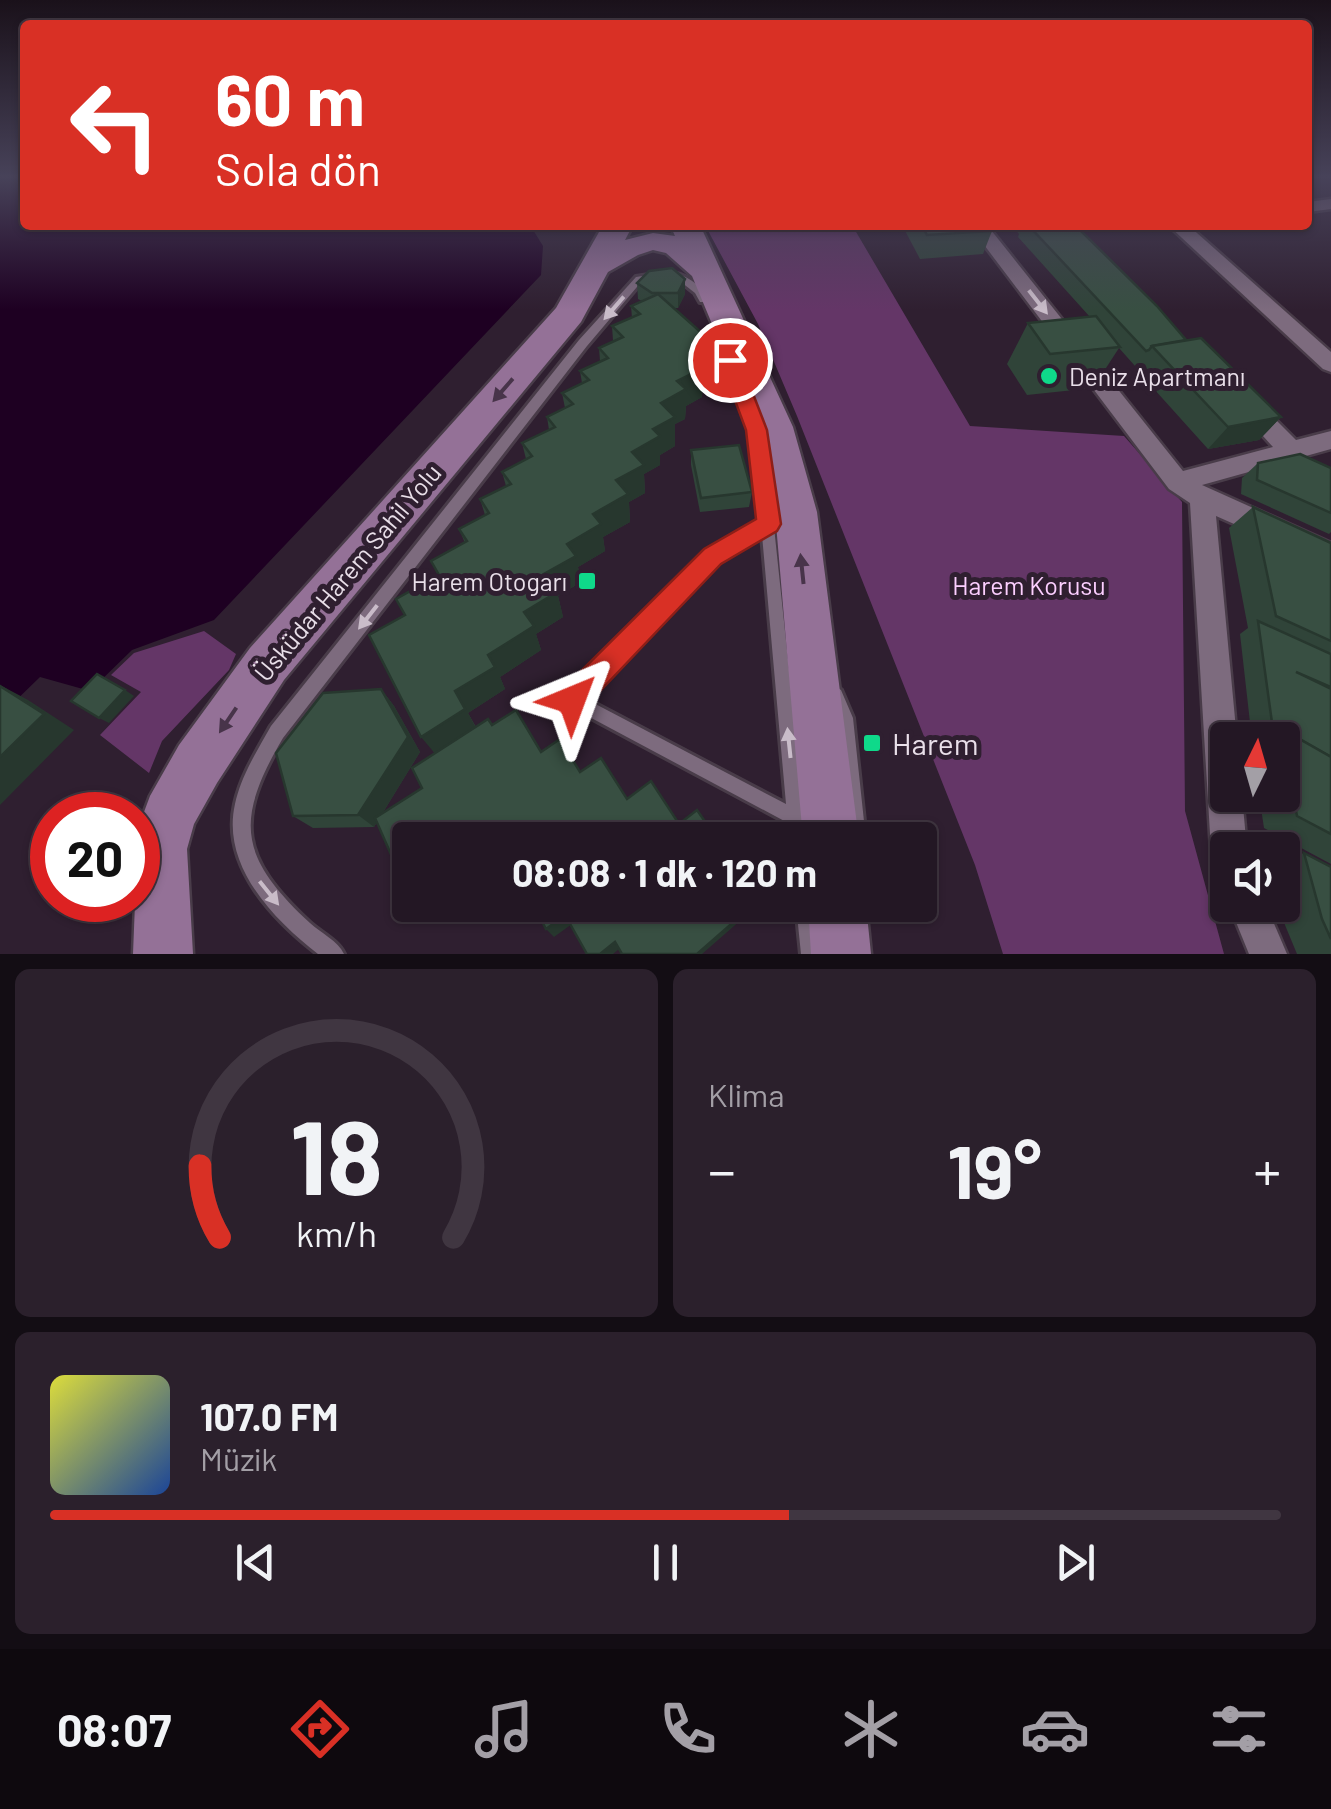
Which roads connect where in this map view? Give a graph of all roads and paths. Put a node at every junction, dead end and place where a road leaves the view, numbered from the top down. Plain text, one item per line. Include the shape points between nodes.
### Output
1 (616, 230) edge
2 (687, 230) edge
3 (982, 230) edge
4 (1184, 230) edge
5 (598, 265) junction
6 (705, 272) junction
7 (1331, 364) edge
8 (1236, 394) edge
9 (1331, 440) edge
10 (1287, 458) junction
11 (1190, 490) junction
12 (769, 524) junction
13 (1331, 555) edge
14 (809, 632) junction
15 (800, 822) edge
16 (812, 822) edge
17 (813, 822) edge
18 (855, 822) edge
19 (1228, 832) edge
20 (1254, 922) edge
21 (159, 942) edge
22 (335, 954) edge
23 (1268, 954) edge

1 - 5 main road, Üsküdar Harem Sahil Yolu
2 - 6 main road
3 -> 11 street
4 - 7 street
5 - 6 main road via 656,240 678,246
5 -> 21 main road, Üsküdar Harem Sahil Yolu via 569,314 267,664 198,764 158,849
14 -> 6 main road via 796,512 774,427
8 - 10 street
9 - 10 street
10 - 11 street
11 - 13 street
11 - 19 street
12 - 15 lane via 712,556 572,700
16 -> 12 lane
12 -> 22 lane via 752,410 699,290 672,274 639,279 256,764 239,823 248,866 271,898
14 - 17 main road
14 - 18 lane via 846,718
20 - 23 street

